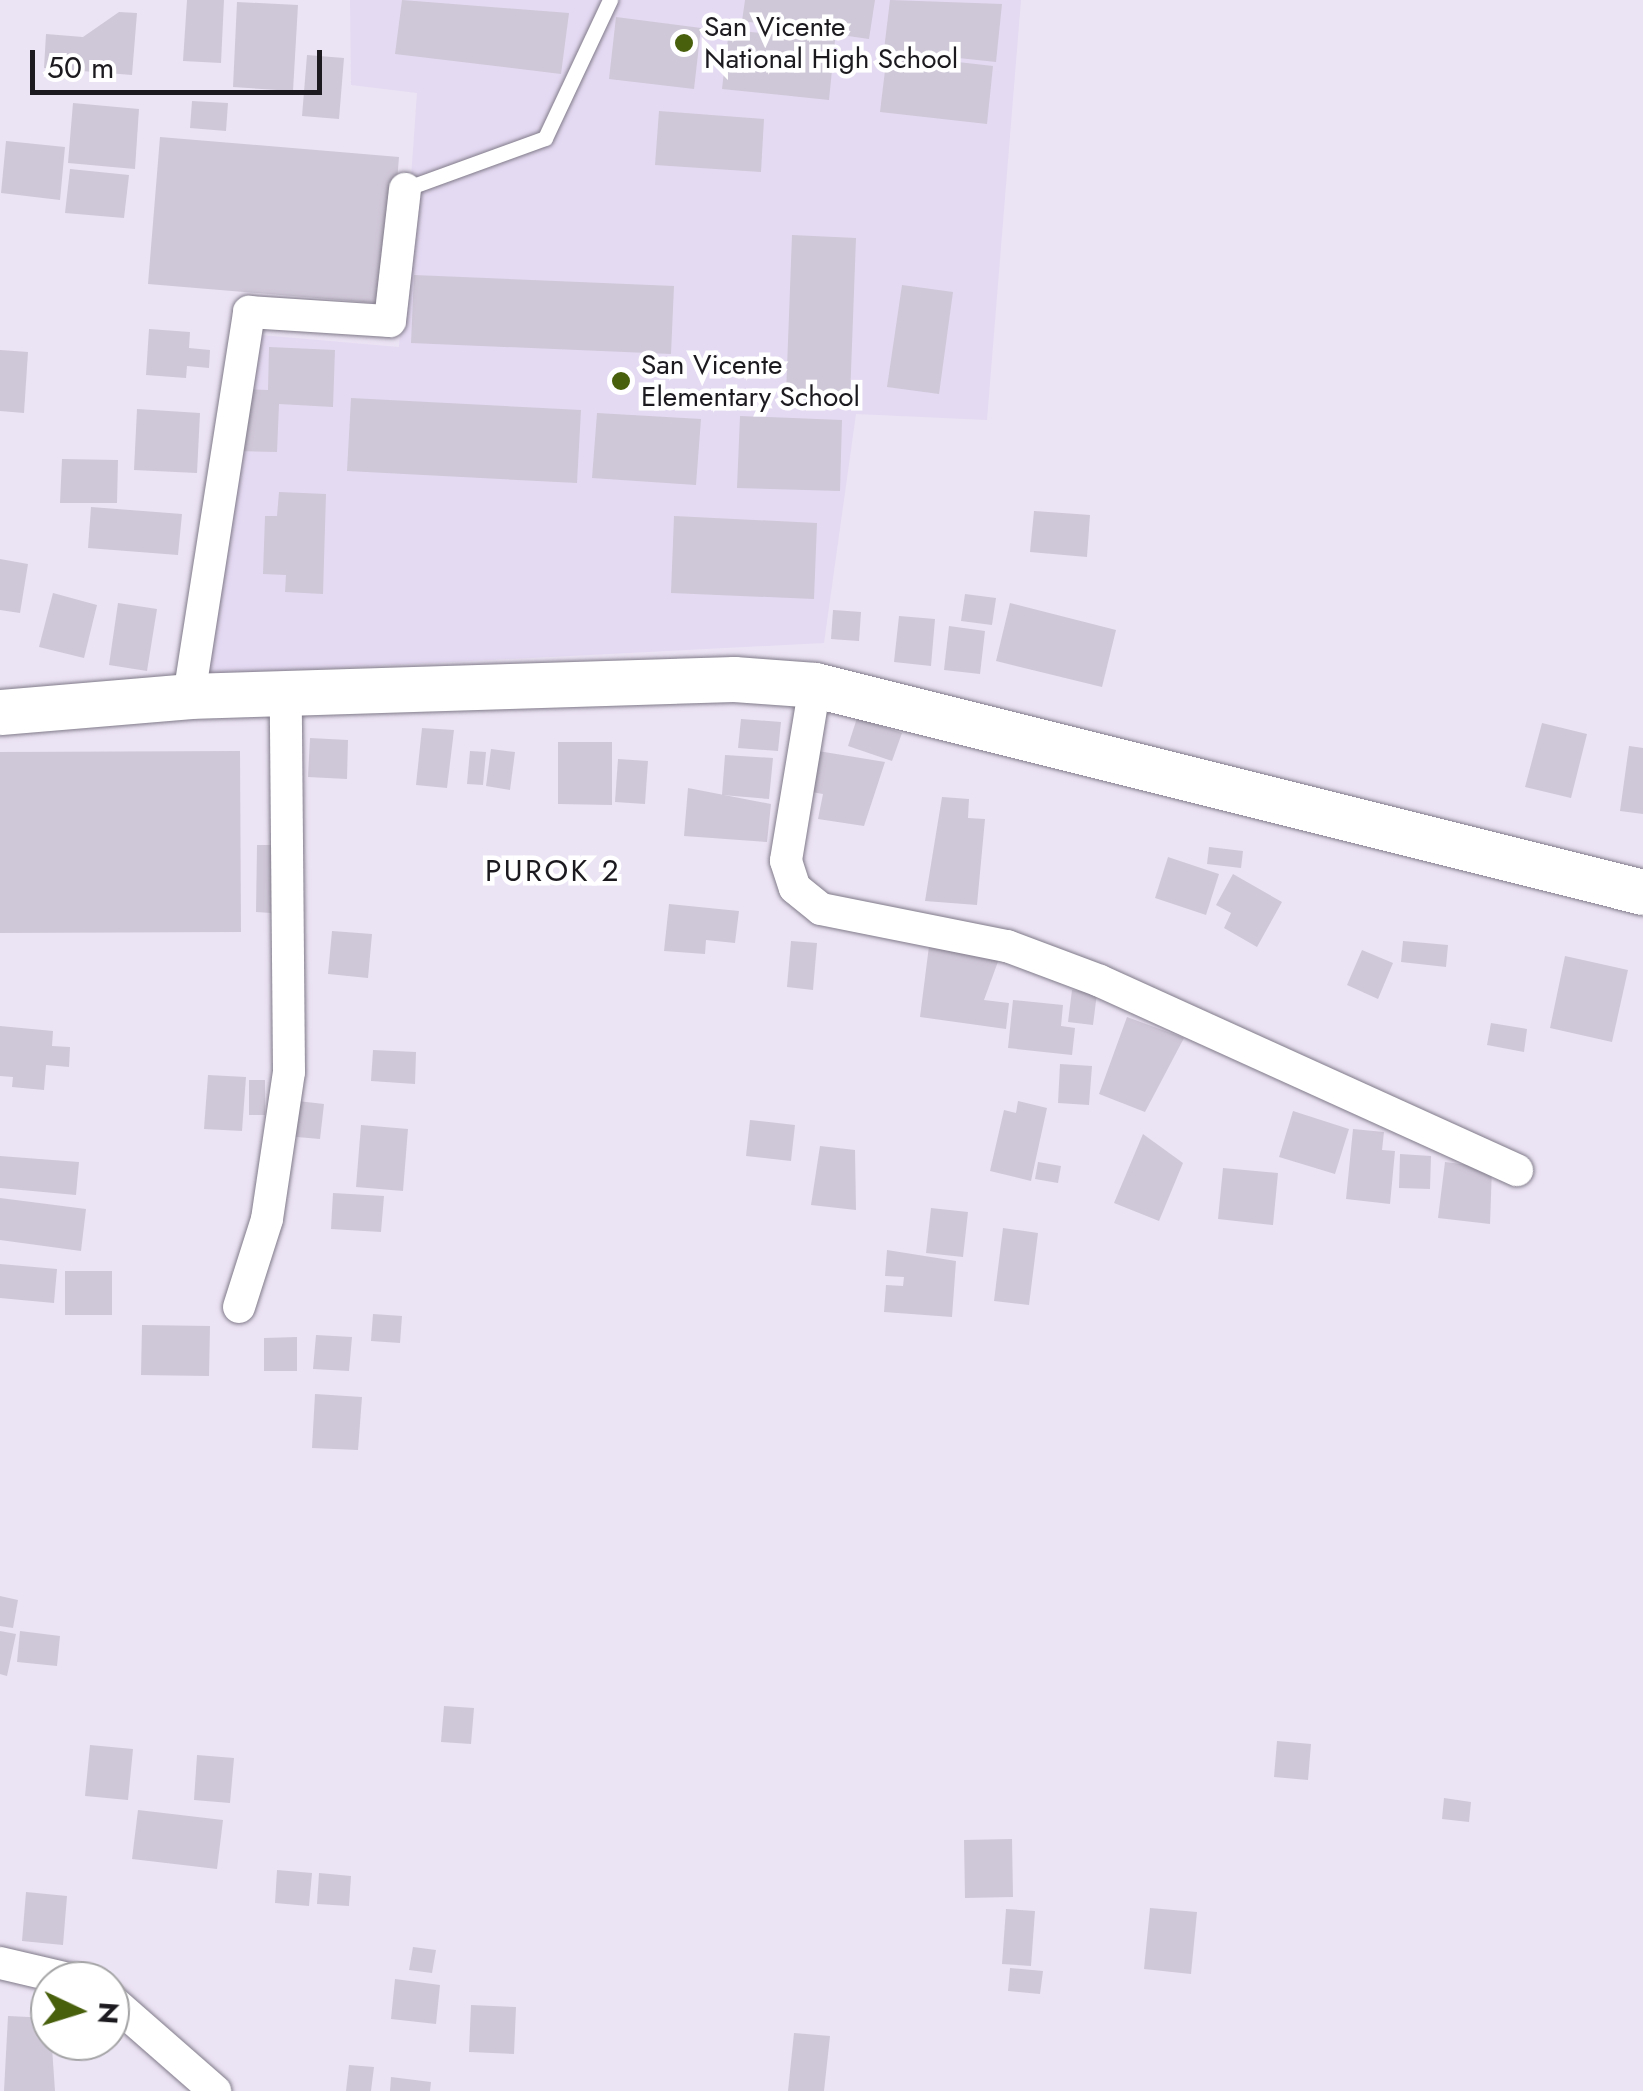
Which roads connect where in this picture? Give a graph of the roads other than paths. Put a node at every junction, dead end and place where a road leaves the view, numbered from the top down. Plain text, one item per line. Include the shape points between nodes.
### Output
1 (610, 0) edge
2 (405, 189) joint
3 (815, 685) junction
4 (286, 695) junction
5 (189, 696) junction
6 (0, 712) edge
7 (1643, 892) edge
8 (1518, 1170) dead end
9 (238, 1307) dead end
10 (0, 1963) edge
11 (30, 1970) edge
12 (130, 2017) edge
13 (215, 2091) edge

1 - 2 lane via 545,138
2 - 5 street via 390,321 249,312
3 - 4 street via 734,679
3 - 7 street
3 - 8 street via 786,861 795,888 821,909 1008,946 1100,980
4 - 5 street
4 - 9 street via 288,1072 267,1219
5 - 6 street
10 - 11 street
12 - 13 street

